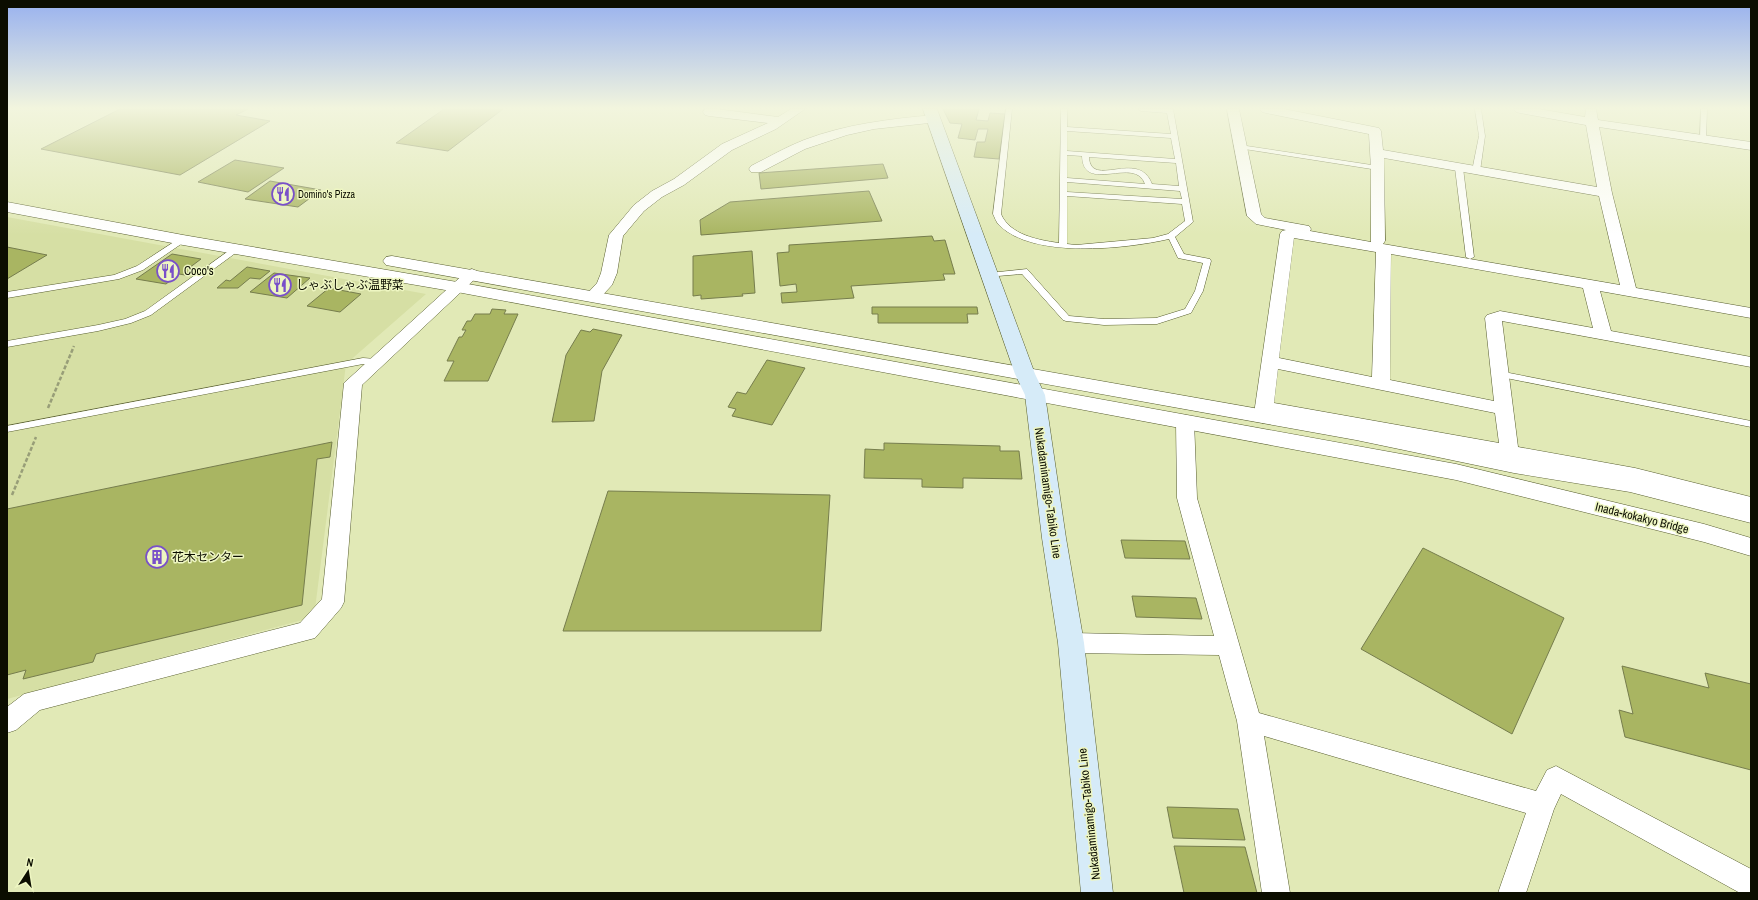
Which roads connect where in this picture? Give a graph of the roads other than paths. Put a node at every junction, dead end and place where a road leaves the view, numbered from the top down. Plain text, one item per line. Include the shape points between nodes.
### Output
1 (721, 151) edge
2 (794, 151) edge
3 (945, 151) edge
4 (1004, 151) edge
5 (1177, 151) edge
6 (1241, 151) edge
7 (1266, 151) edge
8 (1377, 151) edge
9 (1479, 151) edge
10 (1598, 151) edge
11 (1063, 153) joint
12 (1085, 154) junction
13 (1377, 154) junction
14 (1179, 161) junction
15 (1378, 168) junction
16 (1459, 168) junction
17 (756, 170) dead end
18 (1476, 171) junction
19 (1063, 180) junction
20 (1149, 186) junction
21 (1184, 189) junction
22 (7, 192) edge
23 (1606, 193) junction
24 (1063, 194) junction
25 (1186, 202) junction
26 (7, 207) edge
27 (1171, 236) junction
28 (183, 240) junction
29 (1381, 245) junction
30 (1063, 246) junction
31 (238, 249) junction
32 (1470, 257) junction
33 (989, 275) junction
34 (464, 280) junction
35 (1590, 285) junction
36 (1628, 287) junction
37 (7, 295) edge
38 (594, 296) junction
39 (1751, 313) edge
40 (1603, 334) junction
41 (7, 344) edge
42 (376, 362) junction
43 (1270, 362) junction
44 (1751, 362) edge
45 (1025, 374) junction
46 (1500, 374) junction
47 (1380, 384) junction
48 (1035, 395) junction
49 (1503, 409) junction
50 (1263, 412) junction
51 (1185, 421) junction
52 (1751, 424) edge
53 (7, 429) edge
54 (1376, 456) junction
55 (1511, 459) junction
56 (1751, 504) edge
57 (1751, 514) edge
58 (1751, 530) edge
59 (1751, 547) edge
60 (1751, 562) edge
61 (1071, 643) junction
62 (1226, 646) junction
63 (1248, 721) junction
64 (7, 722) edge
65 (1542, 805) junction
66 (1751, 884) edge
67 (1097, 893) edge
68 (1276, 893) edge
69 (1512, 893) edge

1 - 38 street via 639,208 616,235 609,273 604,285
2 - 17 street
3 - 33 main road, Nukadaminamigo-Tabiko Line
4 - 30 lane via 997,214 1001,223 1018,235
5 - 14 lane
6 - 29 street via 1254,216 1261,221
7 - 15 lane
8 - 13 street
9 - 18 lane
10 - 23 street
11 - 12 lane
11 - 19 lane
12 - 14 lane
12 - 20 lane via 1088,168 1104,173 1120,170 1137,171 1148,178
13 - 15 street
13 - 16 street
14 - 21 lane
15 - 29 street
16 - 18 street
16 - 32 lane
18 - 23 street
19 - 20 lane
19 - 24 lane
20 - 21 lane
21 - 25 lane
22 - 34 street via 320,249
23 - 36 street
24 - 25 lane
24 - 30 lane
25 - 27 lane via 1189,222
26 - 28 street
27 - 30 lane via 1091,246
27 - 33 lane via 1181,256 1207,261 1199,291 1188,311 1157,321 1104,322 1066,318 1024,271
28 - 31 street
28 - 37 lane via 140,268 116,277
29 - 32 street
29 - 35 street
29 - 43 street via 1287,234
29 - 47 street
31 - 34 street
31 - 41 lane via 148,313 98,328
32 - 36 street
33 - 45 main road, Nukadaminamigo-Tabiko Line
34 - 38 street
34 - 42 street
34 - 48 street
35 - 36 street
35 - 40 street
36 - 39 street
38 - 45 street
40 - 44 street
40 - 46 street via 1500,316 1493,318
42 - 53 lane via 363,361
42 - 64 street via 353,383 333,602 306,631 33,701
43 - 47 street
43 - 50 street
45 - 48 main road, Nukadaminamigo-Tabiko Line
45 - 50 street
46 - 49 street
46 - 52 lane
47 - 49 street
48 - 51 street
48 - 61 main road, Nukadaminamigo-Tabiko Line
49 - 55 street
50 - 55 street via 1356,433
51 - 54 street
51 - 62 street via 1187,498
54 - 59 street, Inada-kokakyo Bridge via 1456,472
54 - 60 street via 1497,494
55 - 56 street via 1635,475
55 - 57 street via 1630,484
55 - 58 street, Inada-kokakyo Bridge
61 - 62 street
61 - 67 main road, Nukadaminamigo-Tabiko Line
62 - 63 street
63 - 65 street
63 - 68 street
65 - 66 street via 1556,778
65 - 69 street

